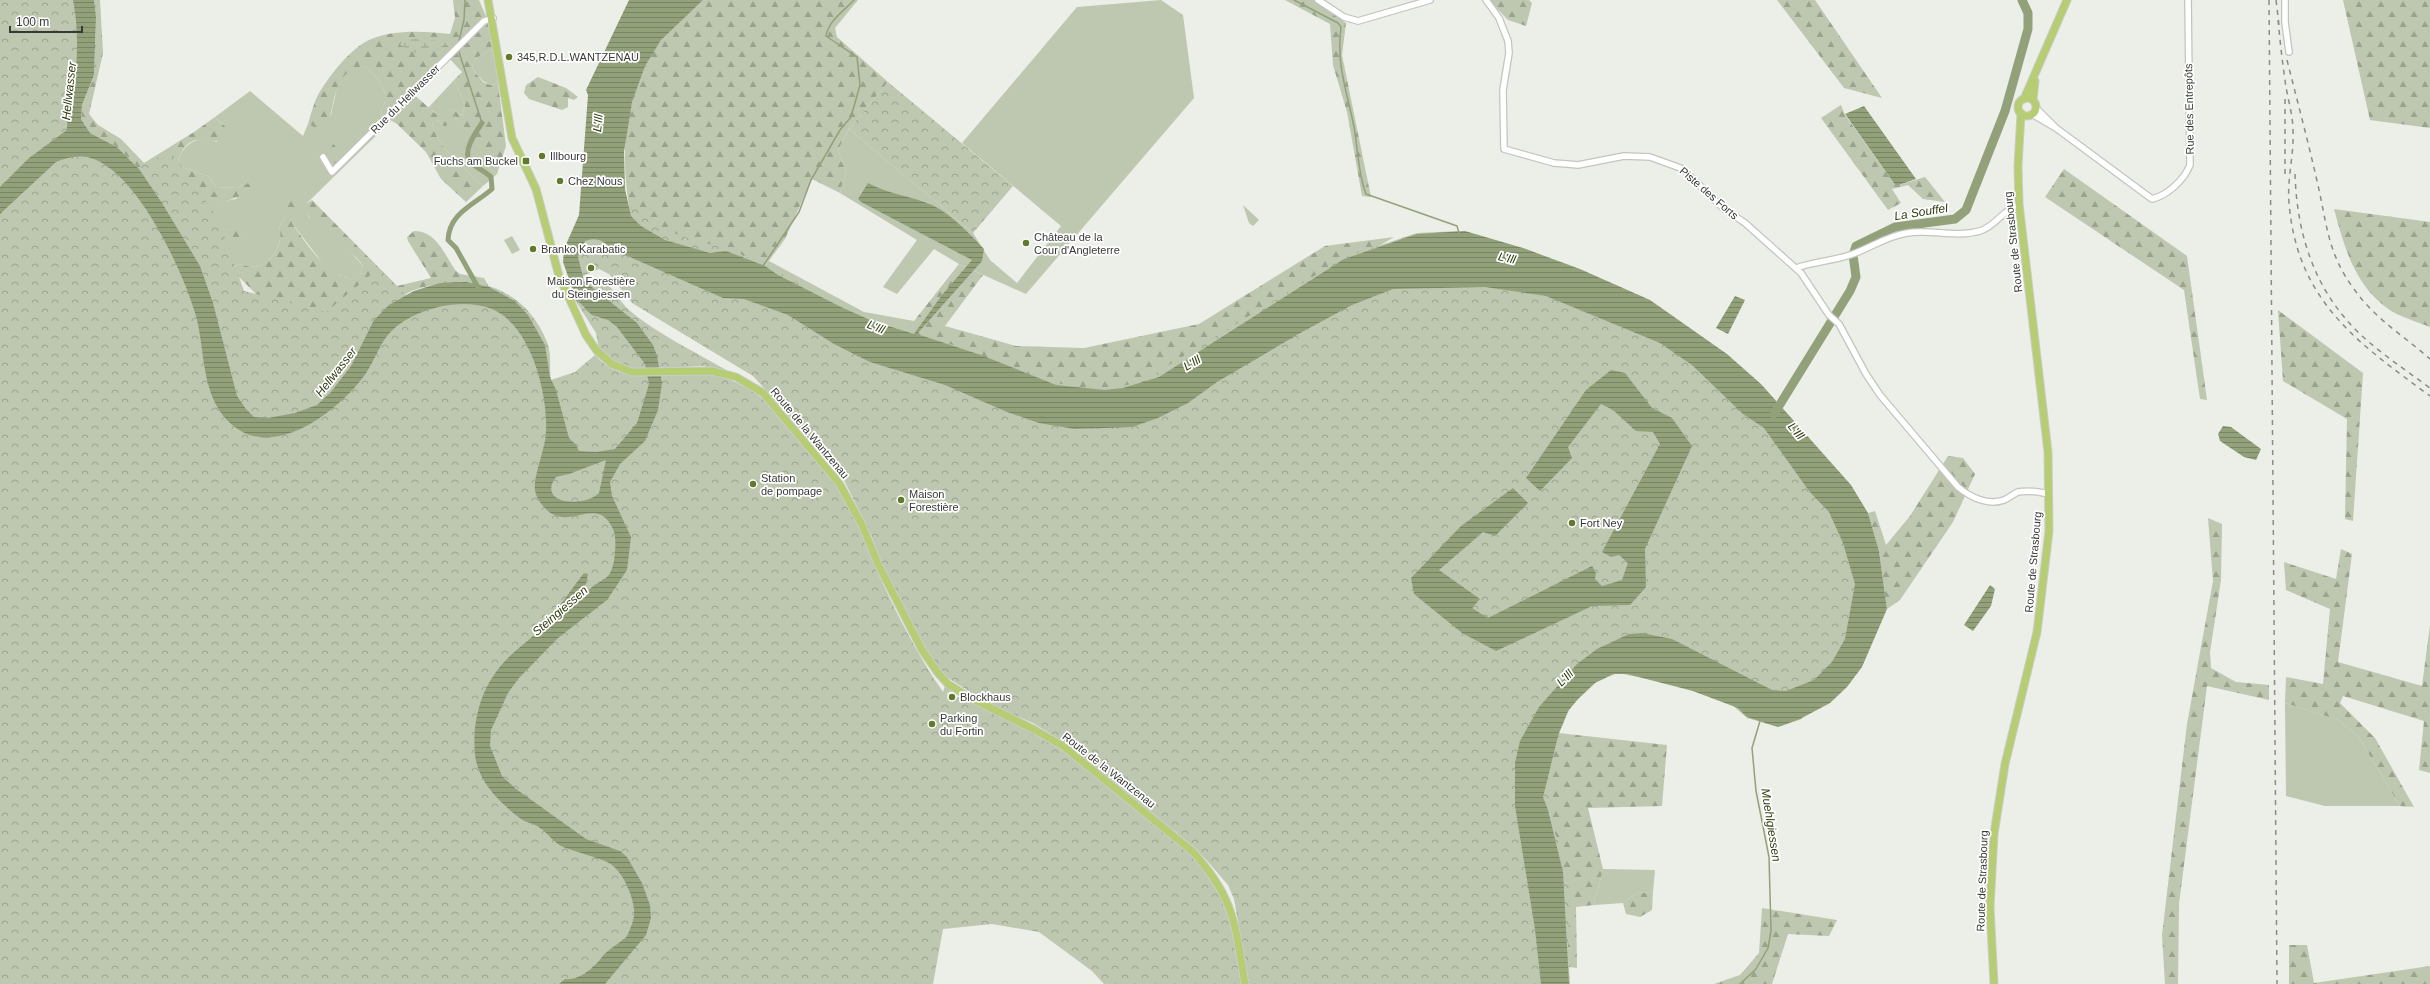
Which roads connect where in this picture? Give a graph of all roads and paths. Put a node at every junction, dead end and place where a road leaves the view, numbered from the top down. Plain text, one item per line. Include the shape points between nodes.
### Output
1 (488, 0) edge
2 (1318, 0) edge
3 (1430, 0) edge
4 (1486, 0) edge
5 (2067, 0) edge
6 (2188, 0) edge
7 (2285, 0) edge
8 (493, 18) junction
9 (2289, 52) dead end
10 (2037, 67) junction
11 (2024, 99) junction
12 (2033, 100) junction
13 (2036, 108) junction
14 (2021, 113) junction
15 (2030, 115) junction
16 (2056, 128) junction
17 (2020, 138) junction
18 (323, 157) dead end
19 (2019, 204) junction
20 (1796, 268) junction
21 (2049, 494) junction
22 (1245, 984) edge
23 (1994, 984) edge

1 - 8 main road, Route de la Wantzenau
2 - 3 street via 1344,17 1358,21
4 - 20 street, Piste des Forts via 1499,18 1508,41 1509,53 1503,90 1504,149 1554,163 1578,165 1624,156 1650,157 1674,164 1690,174 1723,208
5 - 10 main road
6 - 16 street, Rue des Entrepôts via 2190,164 2186,176 2160,197 2152,199
7 - 9 street
8 - 18 street, Rue du Hellwasser via 484,21 332,172
8 - 22 main road, Route de la Wantzenau via 510,132 536,189 559,276 590,342 601,356 617,367 632,372 702,370 725,374 755,388 770,400 839,483 919,644 948,684 1063,746 1192,851 1210,871 1227,898 1234,920
10 - 11 main road
10 - 12 main road
11 - 12 main road
11 - 14 main road via 2019,104
12 - 13 main road
13 - 15 main road
13 - 16 street, Rue des Entrepôts
14 - 15 main road
14 - 17 main road, Route de Strasbourg
15 - 16 street, Rue des Entrepôts
15 - 17 main road
17 - 19 main road, Route de Strasbourg
19 - 20 street via 1981,231 1961,234 1906,233 1853,254
19 - 21 main road, Route de Strasbourg via 2046,430
20 - 21 street, Piste des Forts via 1809,282 1834,319 1880,395 1964,492 1994,502 2016,493
21 - 23 main road, Route de Strasbourg via 2046,567 2039,622 2005,764 1994,834 1990,907

